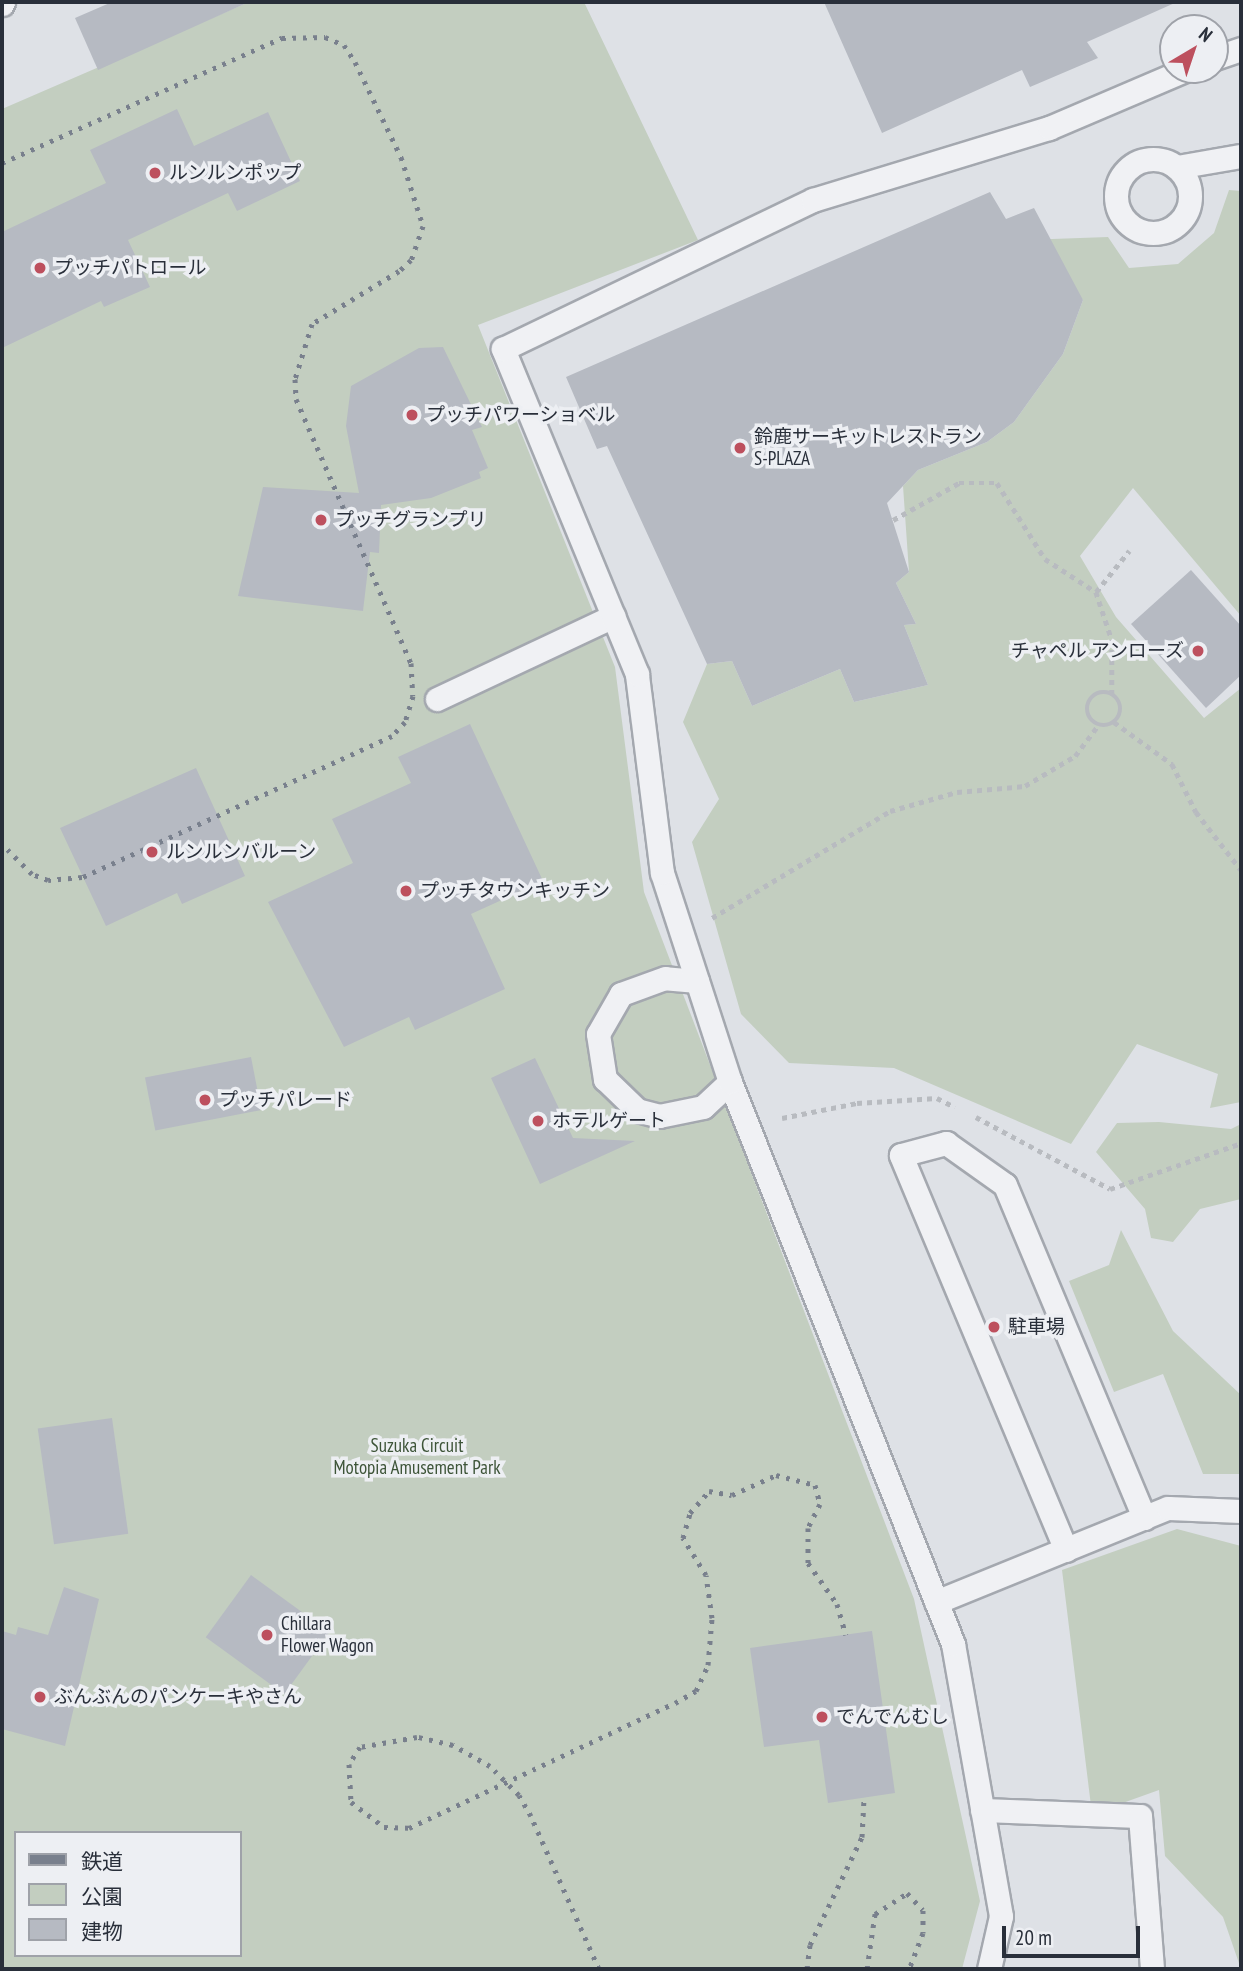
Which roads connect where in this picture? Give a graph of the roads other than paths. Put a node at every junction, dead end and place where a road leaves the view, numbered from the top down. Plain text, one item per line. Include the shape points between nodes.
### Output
1 (1159, 81) edge
2 (1241, 156) edge
3 (1177, 167) dead end
4 (612, 616) junction
5 (436, 699) dead end
6 (697, 981) junction
7 (730, 1082) junction
8 (1241, 1511) edge
9 (1144, 1518) junction
10 (1066, 1550) junction
11 (936, 1602) junction
12 (982, 1810) junction
13 (989, 1969) edge
14 (1152, 1969) edge

1 - 4 lane via 1049,128 813,200 503,349
2 - 3 lane
4 - 5 lane
4 - 6 lane via 637,674 662,873
6 - 7 lane
6 - 7 lane via 642,982 606,1012 598,1058 605,1079 637,1110 681,1115 702,1107
7 - 11 lane
8 - 9 lane via 1168,1508
9 - 10 lane
9 - 10 lane via 1005,1185 946,1143 901,1154
10 - 11 lane
11 - 12 lane via 953,1644
12 - 13 lane via 1001,1916
12 - 14 lane via 1140,1816

